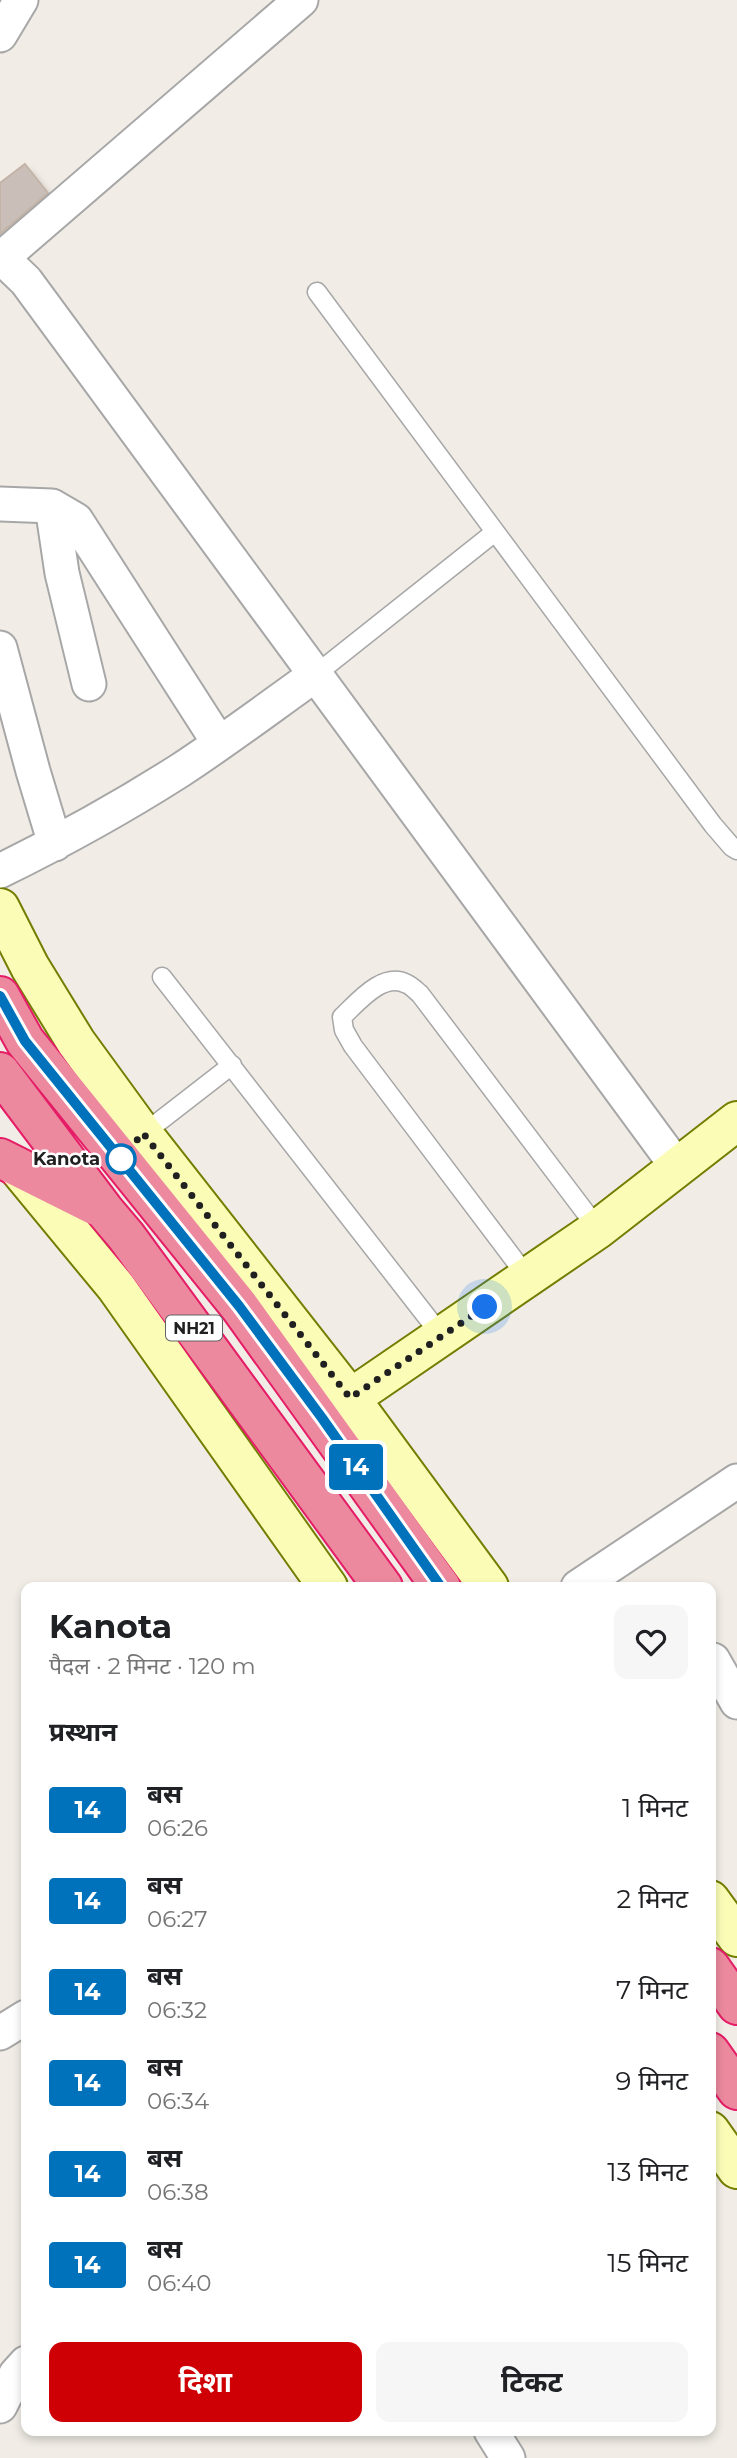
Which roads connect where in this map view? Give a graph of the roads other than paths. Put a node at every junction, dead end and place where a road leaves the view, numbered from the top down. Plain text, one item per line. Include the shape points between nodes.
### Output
1 (21, 0) edge
2 (301, 0) edge
3 (0, 35) edge
4 (1, 256) edge
5 (317, 292) dead end
6 (0, 504) edge
7 (52, 506) junction
8 (495, 532) junction
9 (0, 648) edge
10 (315, 675) junction
11 (89, 684) dead end
12 (219, 743) junction
13 (55, 844) junction
14 (737, 850) edge
15 (0, 871) edge
16 (0, 908) edge
17 (162, 977) dead end
18 (0, 996) edge
19 (68, 1029) junction
20 (232, 1065) junction
21 (14, 1072) edge
22 (737, 1121) edge
23 (143, 1133) junction
24 (8, 1162) edge
25 (678, 1168) junction
26 (104, 1210) junction
27 (598, 1229) junction
28 (528, 1278) junction
29 (441, 1335) junction
30 (336, 1408) junction
31 (737, 1481) edge
32 (324, 1582) edge
33 (379, 1582) edge
34 (438, 1582) edge
35 (485, 1582) edge
36 (586, 1582) edge
37 (720, 1656) edge
38 (737, 1702) edge
39 (716, 1908) edge
40 (737, 1937) edge
41 (716, 1975) edge
42 (737, 2005) edge
43 (21, 2020) edge
44 (0, 2033) edge
45 (716, 2060) edge
46 (737, 2090) edge
47 (716, 2139) edge
48 (737, 2169) edge
49 (21, 2368) edge
50 (0, 2406) edge
51 (494, 2436) edge
52 (508, 2458) edge

1 - 3 street
2 - 4 street
4 - 10 street via 26,281
5 - 8 lane
6 - 7 street
7 - 11 street
7 - 12 street via 76,520
8 - 10 lane
8 - 14 lane via 713,825
9 - 13 street
10 - 12 street
10 - 25 street
12 - 13 street
13 - 15 street
16 - 19 street
17 - 20 lane
18 - 21 highway, NH21
19 - 21 street
19 - 23 street
20 - 23 lane
20 - 29 lane
21 - 26 highway, NH21
21 - 30 highway, NH21
22 - 25 street
23 - 30 street
24 - 26 highway
24 - 32 street via 116,1287
25 - 27 street
26 - 33 highway, NH21
27 - 28 street
27 - 28 lane via 420,994 407,983 390,981 374,988 342,1017 344,1030
28 - 29 street
29 - 30 street
30 - 34 highway, NH21
30 - 35 street
31 - 36 street
37 - 38 street
39 - 40 street
41 - 42 highway
43 - 44 street
45 - 46 highway
47 - 48 street
49 - 50 street
51 - 52 street

